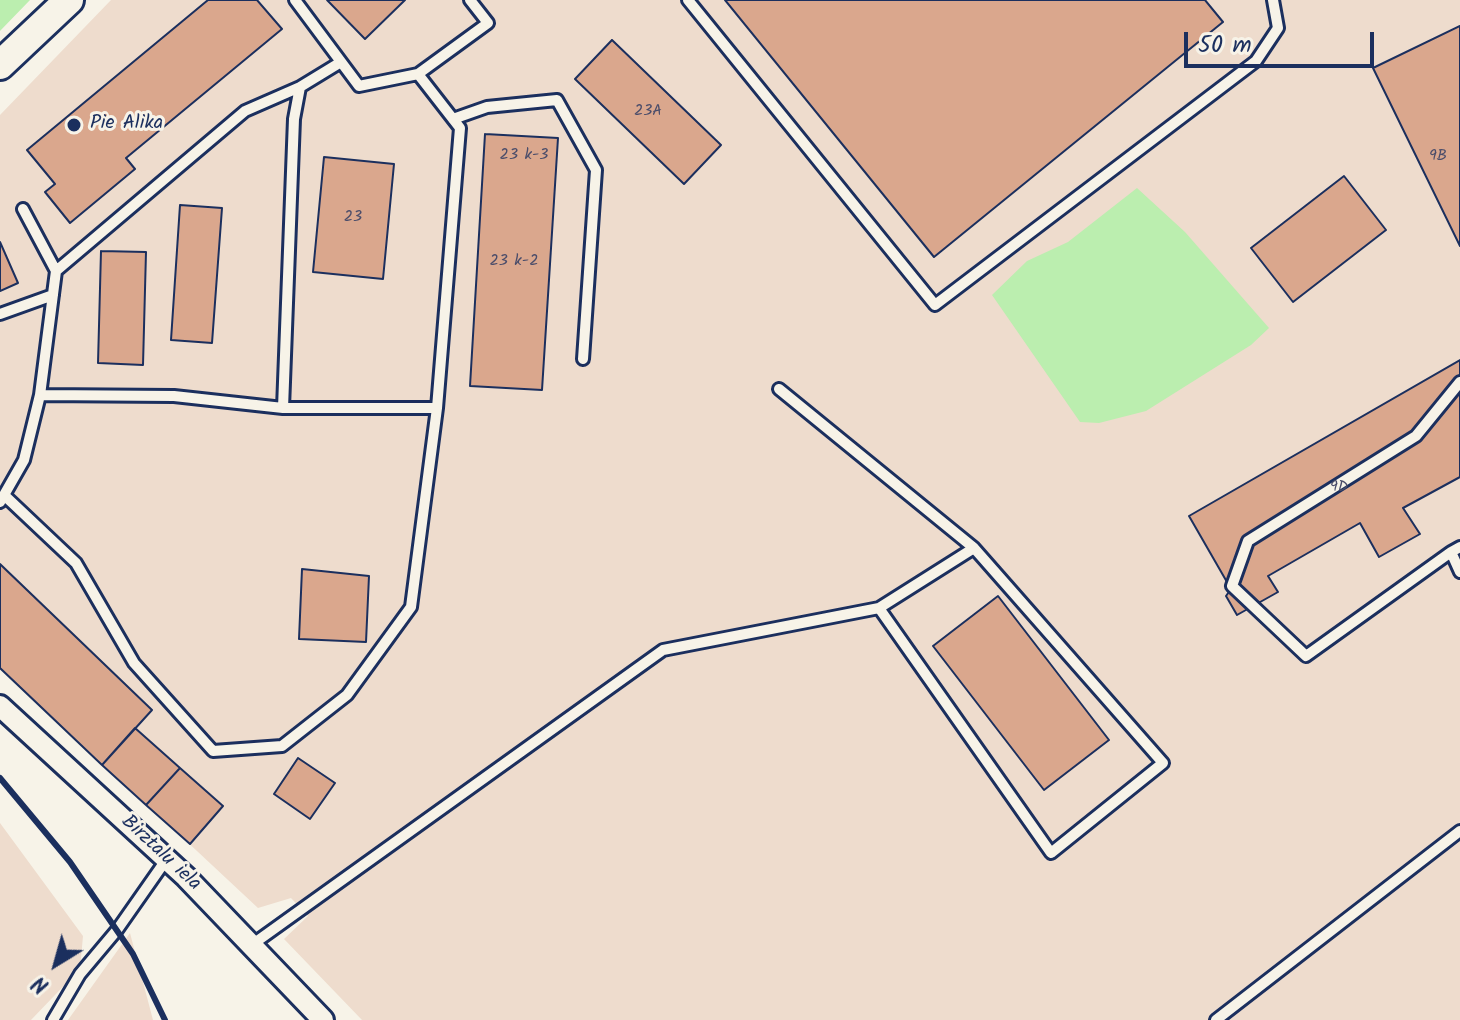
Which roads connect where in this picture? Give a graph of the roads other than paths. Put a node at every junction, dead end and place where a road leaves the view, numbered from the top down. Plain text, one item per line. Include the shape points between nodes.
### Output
1 (69, 0) edge
2 (295, 0) edge
3 (470, 0) edge
4 (688, 0) edge
5 (1273, 0) edge
6 (341, 62) junction
7 (0, 65) edge
8 (418, 74) junction
9 (300, 87) junction
10 (453, 119) junction
11 (23, 209) dead end
12 (56, 271) junction
13 (53, 295) junction
14 (0, 314) edge
15 (583, 359) dead end
16 (1460, 382) edge
17 (779, 389) dead end
18 (40, 395) junction
19 (283, 408) junction
20 (437, 408) junction
21 (2, 499) edge
22 (974, 548) junction
23 (1456, 549) edge
24 (1460, 572) edge
25 (879, 608) junction
26 (0, 706) edge
27 (1460, 831) edge
28 (166, 860) junction
29 (253, 944) junction
30 (318, 1017) edge
31 (53, 1020) edge
32 (1216, 1020) edge

1 - 7 main road
2 - 6 lane
3 - 8 lane via 488,23
4 - 5 lane via 935,305 1256,61 1278,28
6 - 8 lane via 359,86
6 - 9 lane
8 - 10 lane
9 - 12 lane via 245,111
9 - 19 lane via 294,119
10 - 15 lane via 487,107 557,100 596,170
10 - 20 lane via 460,128
11 - 12 lane
12 - 13 lane
13 - 14 lane
13 - 18 lane
16 - 23 lane via 1416,436 1248,541 1232,586 1306,656
17 - 22 lane
18 - 19 lane via 174,396
18 - 21 lane via 24,460
19 - 20 lane
20 - 21 lane via 411,607 347,695 282,746 213,751 134,663 76,563
22 - 25 lane
22 - 25 lane via 1163,763 1051,853
23 - 24 lane
25 - 29 lane via 663,650
26 - 28 street, Birztalu iela
27 - 32 lane
28 - 29 street, Birztalu iela
28 - 31 lane via 80,974
29 - 30 street, Birztalu iela

